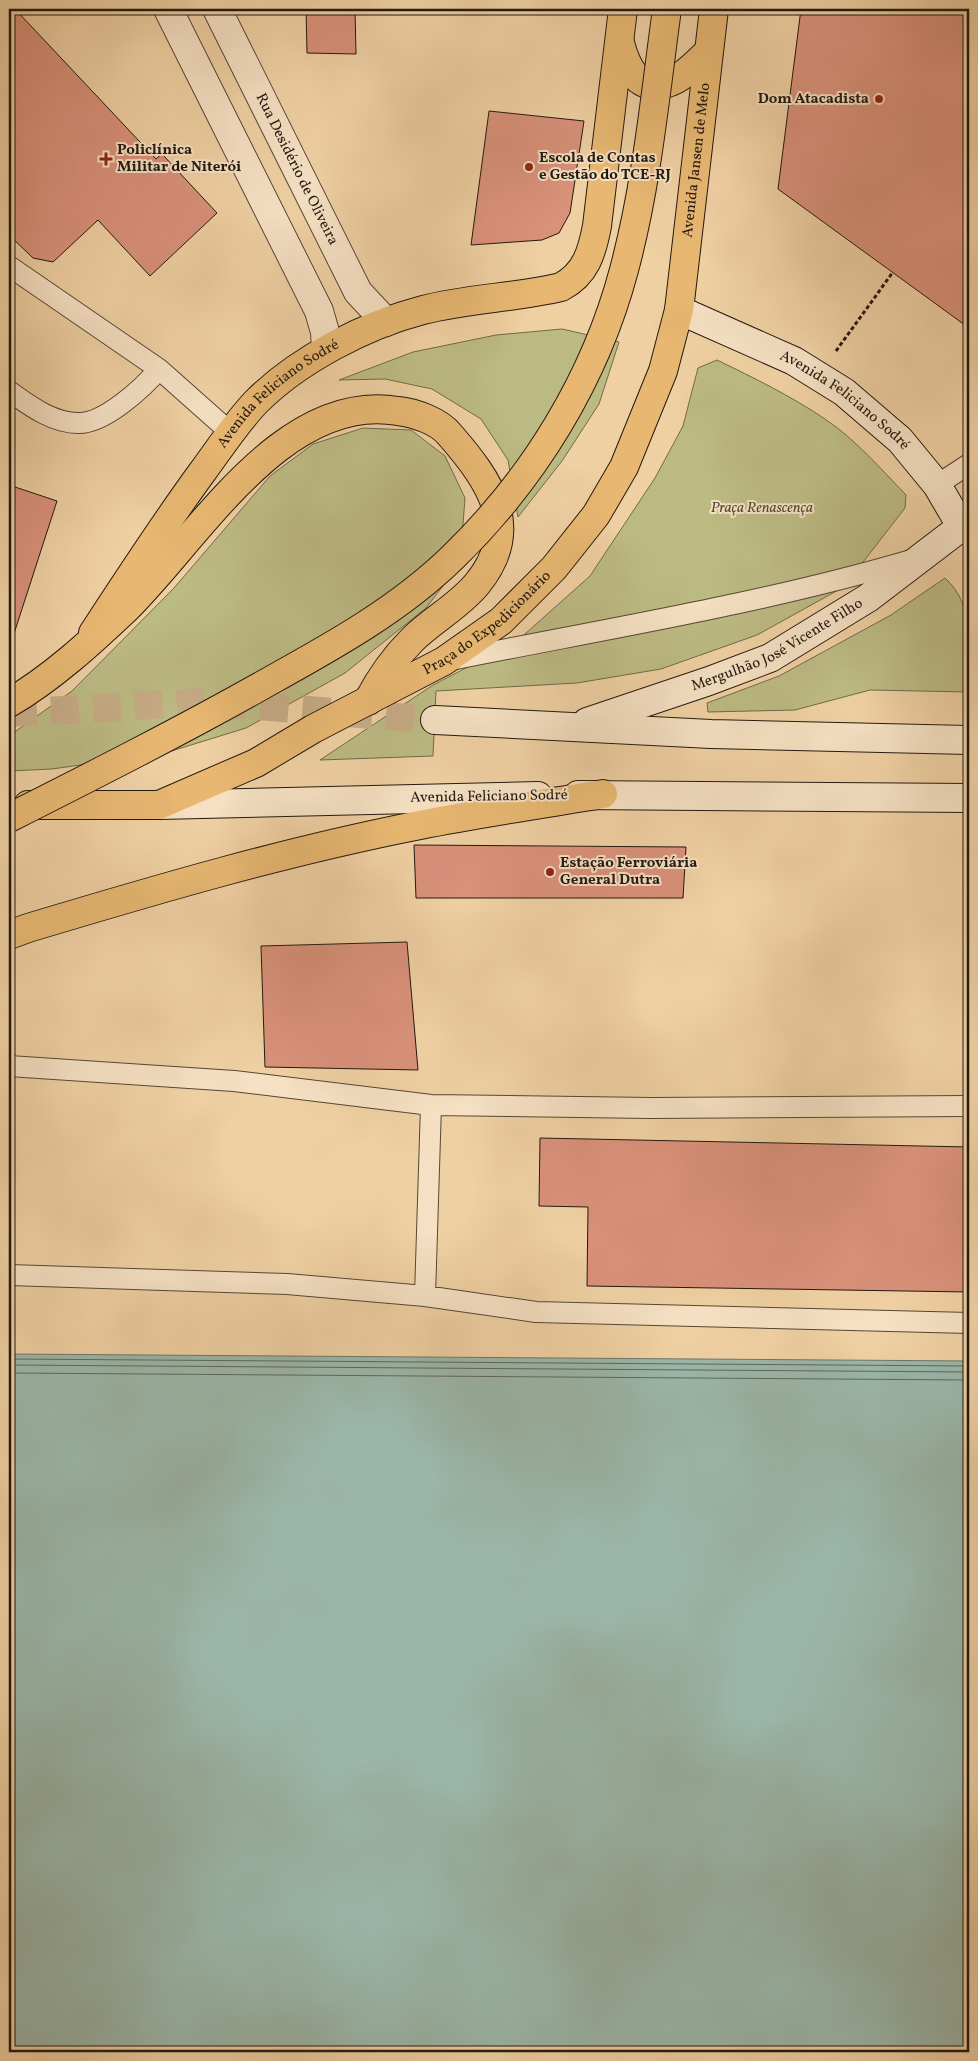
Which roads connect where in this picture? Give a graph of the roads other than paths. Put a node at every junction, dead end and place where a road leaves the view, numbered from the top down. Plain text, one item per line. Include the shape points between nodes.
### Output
1 (168, 9) edge
2 (217, 9) edge
3 (623, 9) edge
4 (667, 9) edge
5 (714, 9) edge
6 (619, 41) junction
7 (707, 53) junction
8 (9, 266) edge
9 (679, 310) junction
10 (386, 322) junction
11 (326, 349) junction
12 (159, 369) junction
13 (9, 391) edge
14 (231, 433) junction
15 (969, 464) edge
16 (937, 485) junction
17 (966, 529) edge
18 (921, 557) junction
19 (85, 645) junction
20 (444, 661) junction
21 (368, 701) junction
22 (9, 703) edge
23 (434, 720) tunnel mouth
24 (575, 727) junction
25 (969, 740) edge
26 (603, 794) junction
27 (969, 798) edge
28 (159, 805) junction
29 (9, 806) edge
30 (9, 818) edge
31 (9, 935) edge
32 (9, 1066) edge
33 (431, 1105) junction
34 (969, 1106) edge
35 (9, 1275) edge
36 (425, 1296) junction
37 (969, 1323) edge

1 - 11 main road via 319,310
2 - 10 main road, Rua Desidério de Oliveira via 358,292
3 - 6 main road
4 - 30 main road, bridge via 641,198 624,272 593,357 556,429 515,490 453,557 387,611 220,709
5 - 7 main road, Avenida Jansen de Melo
6 - 7 main road via 629,71 642,82 653,84 670,83
6 - 10 main road, Avenida Feliciano Sodré via 598,226 586,266 570,282 548,290 423,310
7 - 9 main road, Avenida Jansen de Melo
8 - 12 lane
9 - 16 main road, Avenida Feliciano Sodré via 786,357 844,392 900,440
9 - 20 main road, Praça do Expedicionário via 663,370 641,427 624,467 596,515 554,568 501,621
10 - 11 main road, Avenida Feliciano Sodré
11 - 14 main road, Avenida Feliciano Sodré via 257,402
12 - 13 lane via 124,402 97,419 79,424 61,421 33,408
12 - 14 lane
14 - 19 main road, Avenida Feliciano Sodré via 172,511
15 - 16 lane
16 - 17 main road, Avenida Feliciano Sodré
17 - 18 main road, Mergulhão José Vicente Filho
18 - 20 lane via 864,574 738,603
18 - 24 main road, Mergulhão José Vicente Filho via 868,598 770,658
19 - 21 main road via 128,607 238,481 293,436 343,413 379,407 414,413 447,431 469,456 493,495 502,530 496,556 477,585 414,638 381,676
19 - 22 main road via 34,689
20 - 21 main road, Praça do Expedicionário
21 - 28 main road, Praça do Expedicionário via 313,729 256,764
23 - 24 main road, Mergulhão José Vicente Filho
24 - 25 main road, Mergulhão José Vicente Filho via 711,734
26 - 27 main road, Avenida Feliciano Sodré
26 - 28 main road, Avenida Feliciano Sodré
26 - 31 main road via 421,824 320,847 208,874
28 - 29 main road, Avenida Feliciano Sodré
32 - 33 lane via 234,1081
33 - 34 lane via 651,1108
33 - 36 lane
35 - 36 lane via 287,1284
36 - 37 lane via 536,1312

